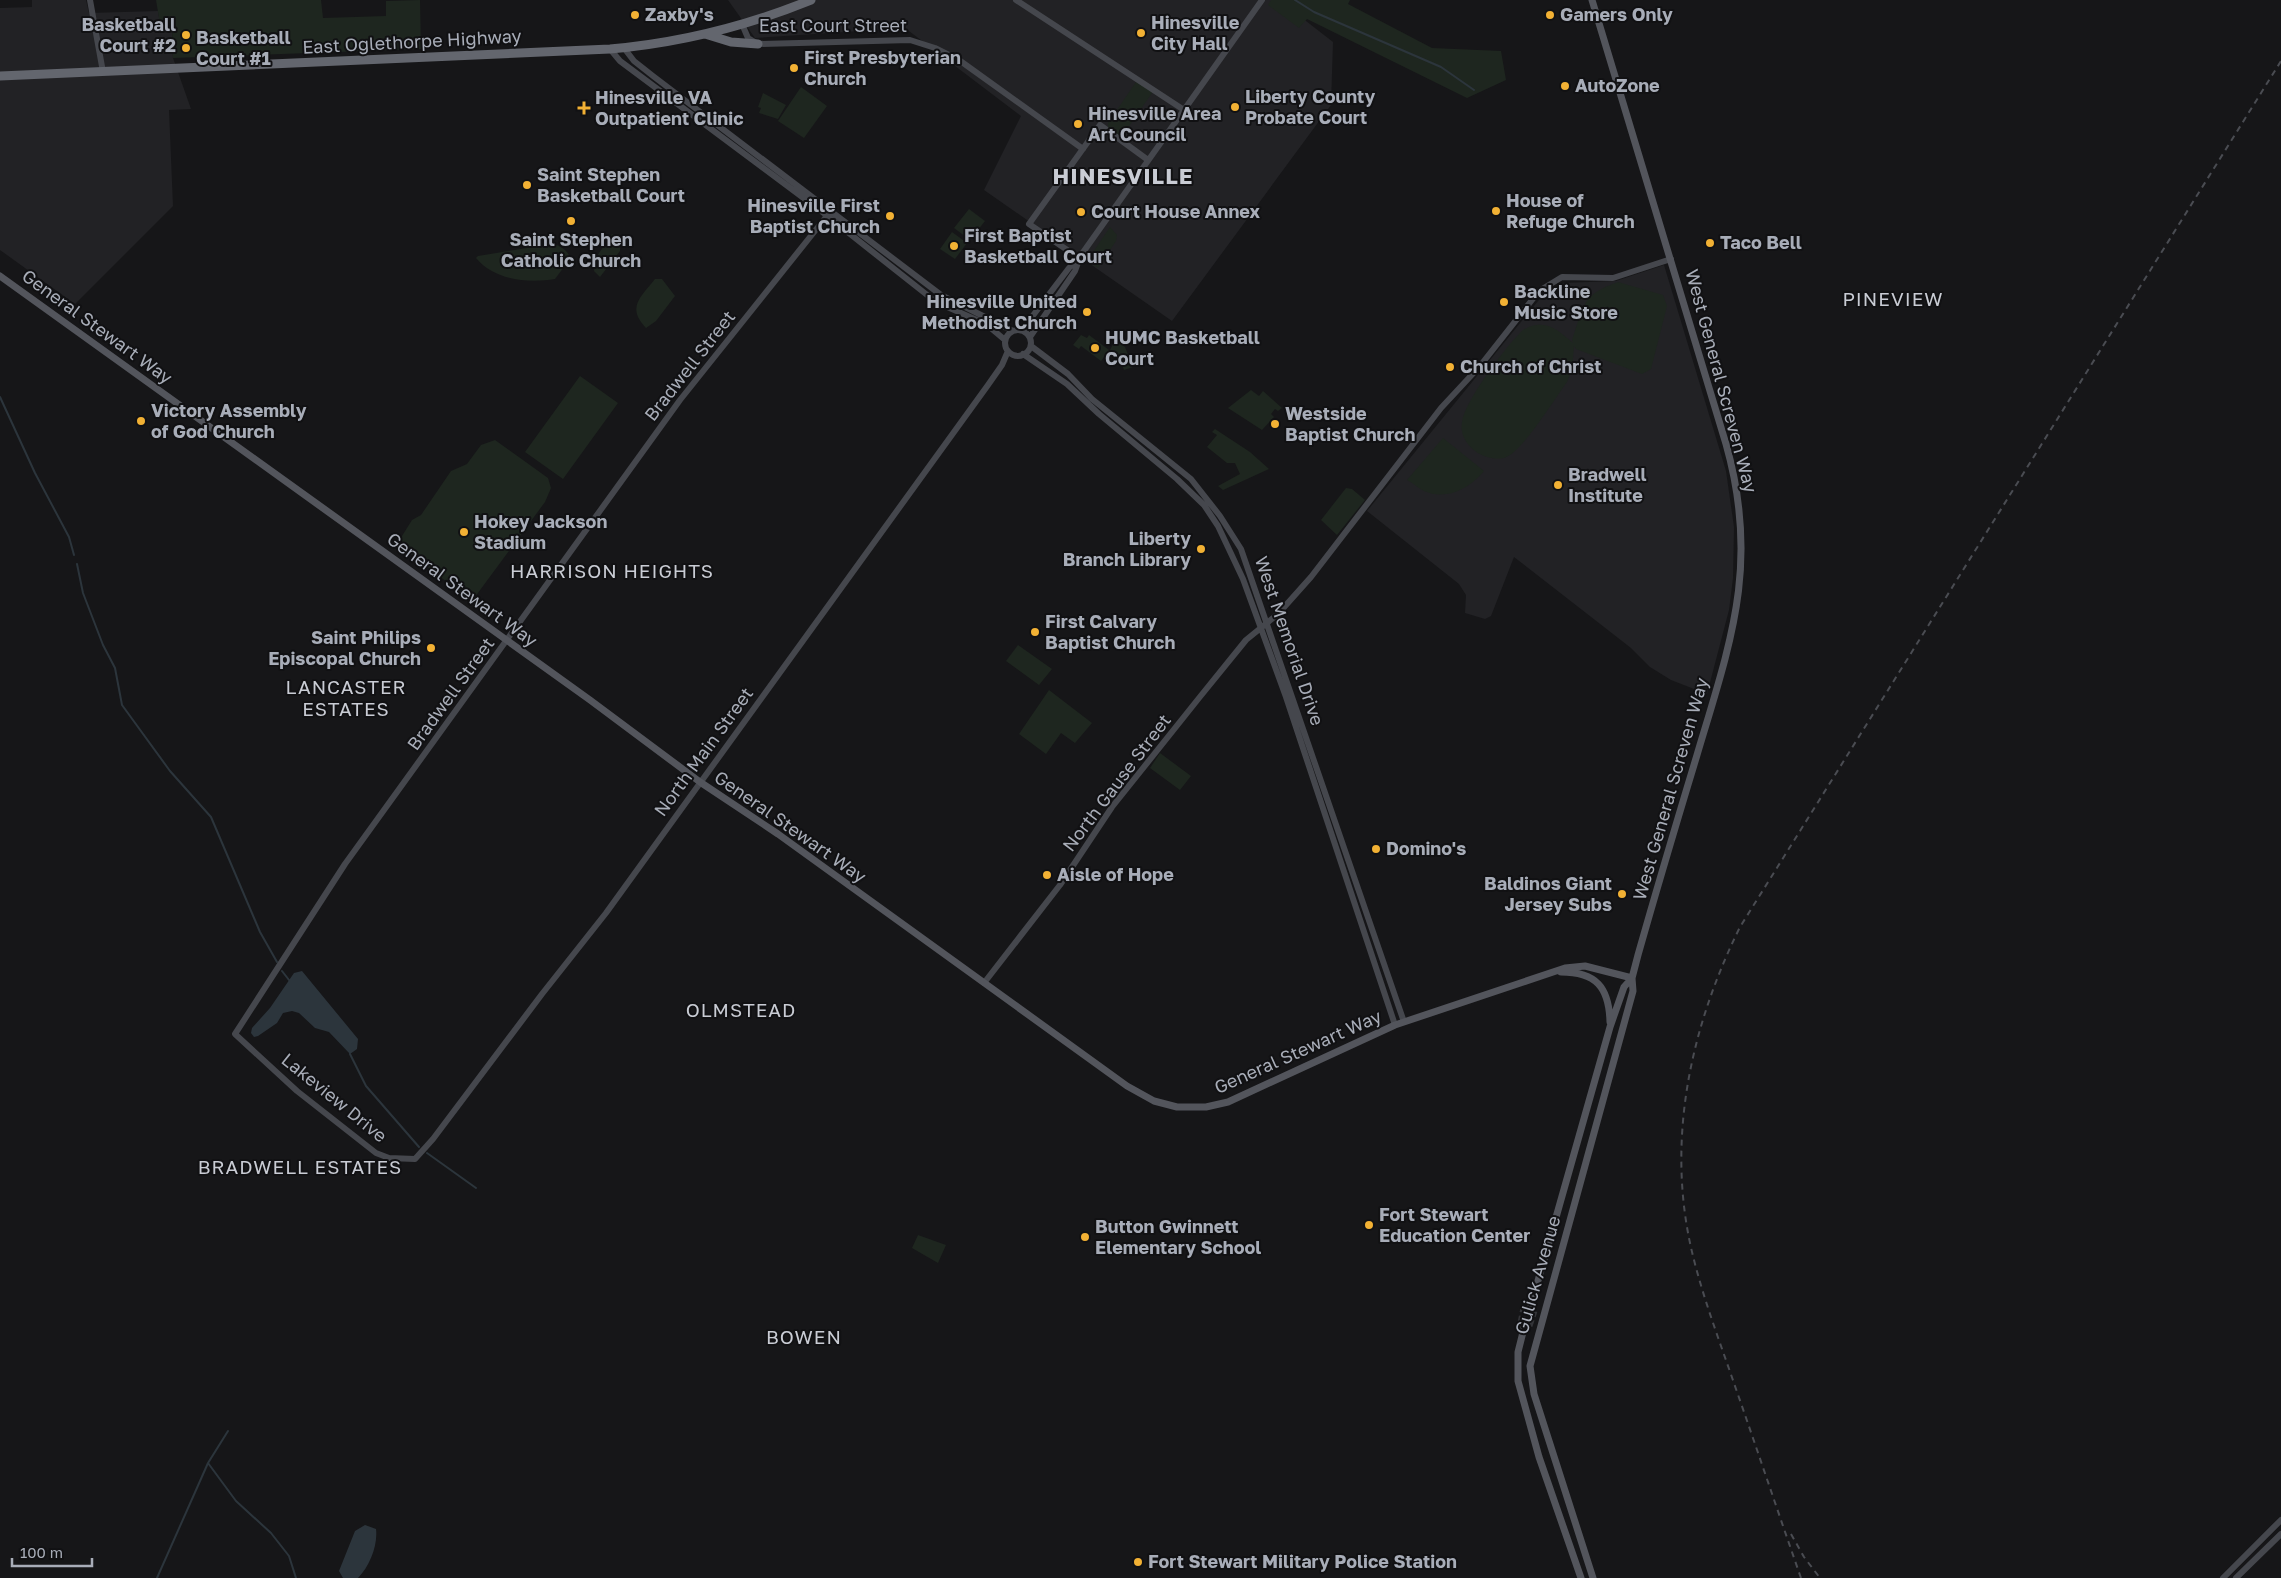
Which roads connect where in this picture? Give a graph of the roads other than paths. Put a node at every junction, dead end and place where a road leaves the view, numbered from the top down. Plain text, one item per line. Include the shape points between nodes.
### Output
1 (90, 0) edge
2 (811, 0) edge
3 (1016, 0) edge
4 (1262, 0) edge
5 (1592, 0) edge
6 (742, 24) junction
7 (705, 34) junction
8 (758, 44) junction
9 (624, 48) junction
10 (610, 49) junction
11 (104, 72) junction
12 (0, 76) edge
13 (1184, 110) junction
14 (1083, 148) junction
15 (1148, 160) junction
16 (828, 214) junction
17 (1079, 258) junction
18 (1671, 259) junction
19 (0, 276) edge
20 (1022, 330) junction
21 (1012, 331) junction
22 (1030, 337) junction
23 (1005, 340) junction
24 (1031, 346) junction
25 (1011, 353) junction
26 (1024, 354) junction
27 (1267, 622) junction
28 (1259, 627) junction
29 (508, 641) junction
30 (700, 782) junction
31 (1553, 971) junction
32 (1632, 978) junction
33 (984, 984) junction
34 (1404, 1022) junction
35 (1394, 1026) junction
36 (1610, 1027) junction
37 (236, 1034) joint
38 (1587, 1105) junction
39 (1600, 1109) junction
40 (422, 1152) joint
41 (1529, 1309) tunnel mouth
42 (1525, 1326) tunnel mouth
43 (2281, 1520) edge
44 (2281, 1534) edge
45 (1581, 1578) edge
46 (1593, 1578) edge
47 (2223, 1578) edge
48 (2236, 1578) edge

1 - 11 street
2 - 6 highway, East Oglethorpe Highway
3 - 13 street
4 - 13 street
5 - 18 main road, West General Screven Way
6 - 7 highway, East Oglethorpe Highway
6 - 8 street, East Court Street via 748,38
7 - 8 highway via 731,42
7 - 9 highway, East Oglethorpe Highway
8 - 14 street, East Court Street via 910,40 958,60
9 - 10 highway, East Oglethorpe Highway
9 - 16 street via 634,61
10 - 11 highway, East Oglethorpe Highway
10 - 16 street via 620,60
11 - 12 highway, East Oglethorpe Highway
13 - 15 street
14 - 15 street via 1100,125
14 - 17 street via 1029,224
15 - 17 street
16 - 21 street via 942,295
16 - 23 street via 936,302 986,324
16 - 29 street, Bradwell Street via 680,400
17 - 20 street
17 - 22 street via 1075,271
18 - 27 street, North Gause Street via 1618,277 1571,276 1544,286 1480,366 1441,408 1310,577
18 - 32 main road, West General Screven Way via 1734,475 1741,523 1741,573 1730,642
19 - 29 main road, General Stewart Way
20 - 21 street
20 - 22 street
21 - 23 street
22 - 24 street
23 - 25 street
24 - 26 street
24 - 27 street, West Memorial Drive via 1200,488 1240,549
25 - 26 street
25 - 30 street, North Main Street
26 - 28 street, West Memorial Drive via 1067,384 1204,505 1232,552
27 - 28 street, North Gause Street
27 - 34 street, West Memorial Drive
28 - 33 street, North Gause Street via 1112,807 1060,885
28 - 35 street, West Memorial Drive via 1286,697
29 - 30 main road, General Stewart Way
29 - 37 street, Bradwell Street via 345,864
30 - 33 main road, General Stewart Way via 778,834
30 - 40 street, North Main Street via 606,913
31 - 32 main road, General Stewart Way via 1578,965
31 - 34 main road, General Stewart Way
31 - 36 main road via 1578,972 1598,983 1607,998
32 - 36 main road via 1624,987
32 - 39 main road, Gulick Avenue via 1633,991
33 - 35 main road, General Stewart Way via 1138,1093 1160,1104 1187,1108 1228,1102
34 - 35 main road, General Stewart Way
36 - 38 main road
37 - 40 street, Lakeview Drive via 297,1091 376,1153 389,1158 415,1159
38 - 39 main road
38 - 41 main road
39 - 46 main road, Gulick Avenue via 1530,1366 1534,1394
42 - 45 main road via 1518,1352 1518,1381 1539,1457
43 - 47 street
44 - 48 street

